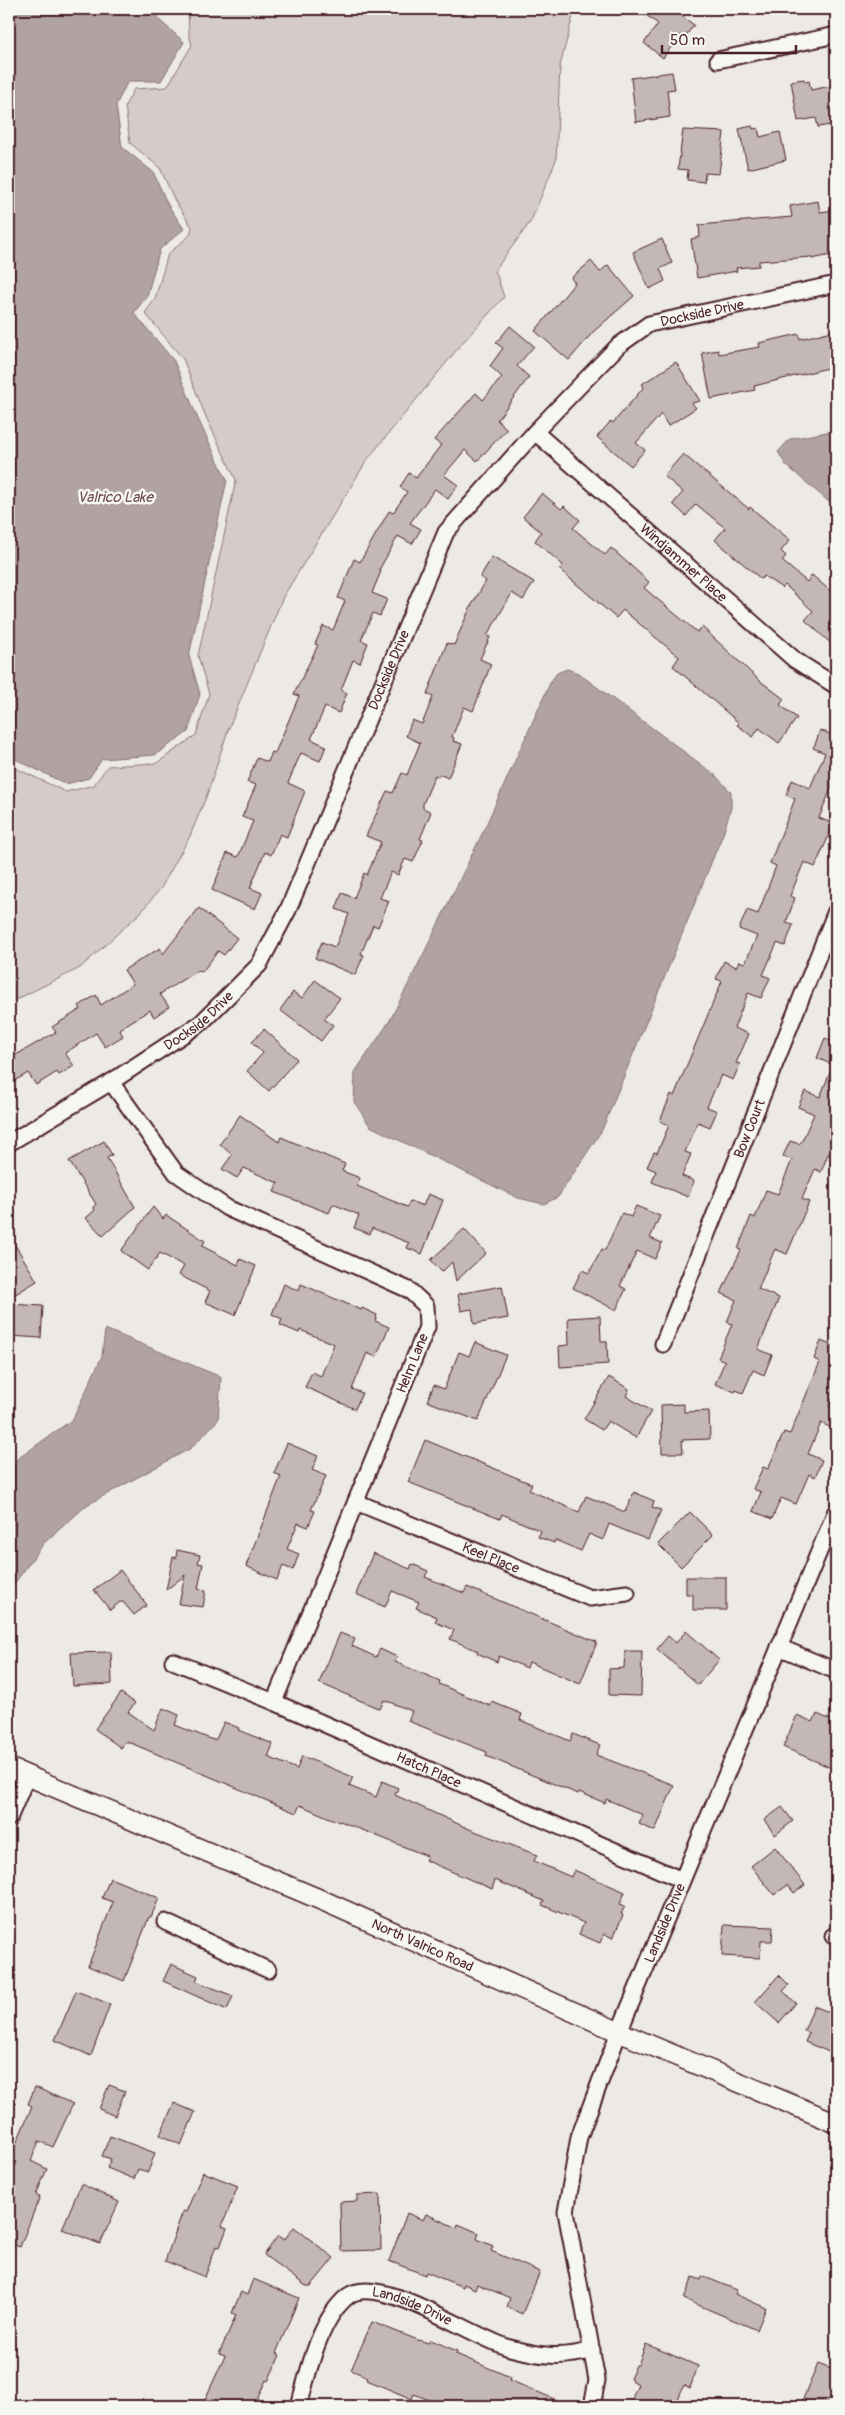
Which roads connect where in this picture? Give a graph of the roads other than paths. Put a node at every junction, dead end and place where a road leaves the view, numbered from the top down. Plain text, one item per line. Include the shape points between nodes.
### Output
1 (836, 35) edge
2 (718, 60) dead end
3 (836, 284) edge
4 (535, 432) junction
5 (836, 686) edge
6 (836, 911) edge
7 (111, 1082) junction
8 (9, 1143) edge
9 (663, 1344) dead end
10 (356, 1502) junction
11 (836, 1512) edge
12 (627, 1593) dead end
13 (780, 1647) junction
14 (173, 1661) dead end
15 (836, 1671) edge
16 (274, 1702) junction
17 (9, 1768) edge
18 (27, 1776) junction
19 (9, 1818) edge
20 (682, 1880) junction
21 (166, 1922) dead end
22 (268, 1970) dead end
23 (619, 2032) junction
24 (836, 2122) edge
25 (592, 2350) junction
26 (299, 2406) edge
27 (592, 2406) edge

1 - 2 street
3 - 4 street, Dockside Drive via 649,324 618,346
4 - 5 street, Windjammer Place via 795,660
4 - 7 street, Dockside Drive via 446,532 288,910 259,965 201,1023
6 - 9 street, Bow Court
7 - 8 street, Dockside Drive
7 - 10 street, Helm Lane via 176,1173 227,1208 409,1290 426,1306 427,1327
10 - 12 street, Keel Place via 590,1598
10 - 16 street, Helm Lane
11 - 13 street, Landside Drive
13 - 15 street
13 - 20 street, Landside Drive
14 - 16 street, Hatch Place
16 - 20 street, Hatch Place
17 - 18 street, North Valrico Road
18 - 19 street
18 - 23 street, North Valrico Road via 326,1902
20 - 23 street, Landside Drive
21 - 22 street
23 - 24 street, North Valrico Road
23 - 25 street, Landside Drive via 579,2137 566,2212
25 - 26 street, Landside Drive via 552,2357 508,2348 402,2298 366,2290 348,2296 330,2318 314,2353
25 - 27 street, Landside Drive via 597,2380

